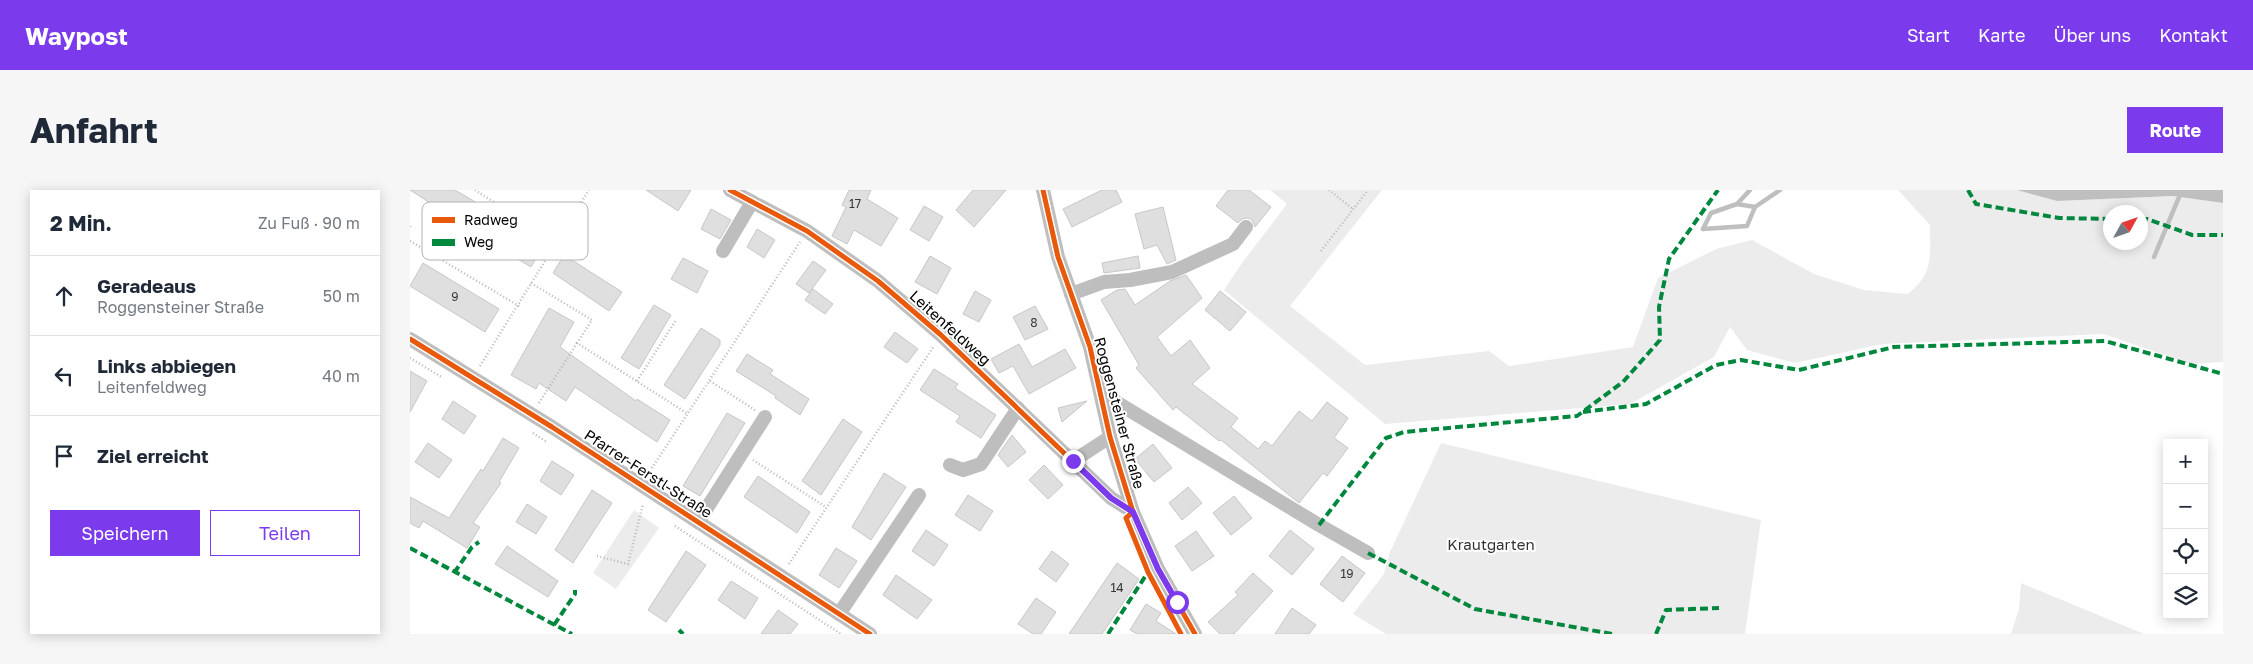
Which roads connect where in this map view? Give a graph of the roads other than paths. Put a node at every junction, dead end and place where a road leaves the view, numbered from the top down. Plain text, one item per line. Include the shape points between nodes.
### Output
1 (730, 190) edge
2 (1043, 190) edge
3 (752, 202) junction
4 (1246, 227) dead end
5 (723, 251) dead end
6 (1071, 294) junction
7 (410, 339) edge
8 (1102, 400) junction
9 (1018, 408) junction
10 (765, 417) road end
11 (1110, 437) junction
12 (1073, 461) junction
13 (950, 465) dead end
14 (919, 495) dead end
15 (1133, 512) junction
16 (698, 522) junction
17 (1368, 553) dead end
18 (840, 614) junction
19 (870, 634) edge
20 (1195, 634) edge

1 - 3 street, Leitenfeldweg
2 - 6 street, Roggensteiner Straße via 1058,256
3 - 5 street
3 - 9 street, Leitenfeldweg via 808,231 878,281
4 - 6 street via 1233,244 1172,272 1104,282
6 - 8 street, Roggensteiner Straße via 1090,347
7 - 16 street, Pfarrer-Ferstl-Straße
8 - 11 street, Roggensteiner Straße
8 - 17 street, Roggensteiner Straße via 1116,402
9 - 12 street, Leitenfeldweg
9 - 13 street via 981,464 963,470
10 - 16 street
11 - 12 street
11 - 15 street, Roggensteiner Straße
12 - 15 street, Leitenfeldweg via 1111,498
14 - 18 street
15 - 20 street, Roggensteiner Straße via 1158,569
16 - 18 street, Pfarrer-Ferstl-Straße
18 - 19 street, Pfarrer-Ferstl-Straße

